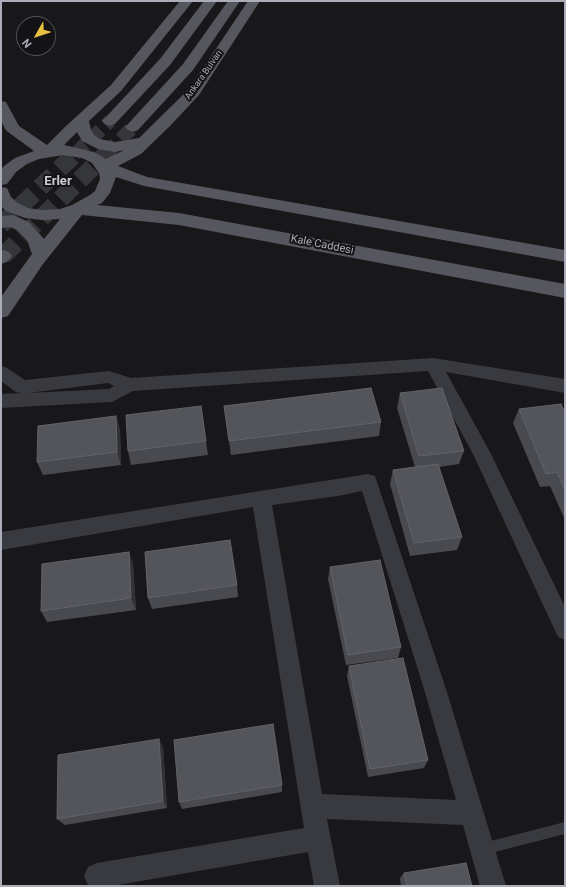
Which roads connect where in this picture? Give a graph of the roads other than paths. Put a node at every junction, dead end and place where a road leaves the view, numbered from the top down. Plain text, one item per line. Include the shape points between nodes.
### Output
1 (187, 1) edge
2 (211, 1) edge
3 (234, 1) edge
4 (254, 1) edge
5 (1, 105) edge
6 (110, 121) tunnel mouth
7 (76, 125) junction
8 (133, 127) tunnel mouth
9 (145, 141) junction
10 (48, 152) junction
11 (104, 167) junction
12 (1, 181) edge
13 (78, 209) junction
14 (1, 222) edge
15 (42, 254) junction
16 (565, 256) edge
17 (565, 291) edge
18 (1, 311) edge
19 (433, 364) junction
20 (1, 372) edge
21 (130, 385) junction
22 (563, 388) edge
23 (1, 401) edge
24 (261, 498) junction
25 (1, 542) edge
26 (565, 630) edge
27 (312, 806) junction
28 (472, 812) junction
29 (565, 828) edge
30 (317, 838) junction
31 (482, 849) junction
32 (97, 876) dead end
33 (327, 886) edge
34 (493, 886) edge

1 - 7 main road via 116,88
2 - 6 main road via 165,62
3 - 8 main road, Ankara Bulvarı via 188,67
4 - 9 main road, Ankara Bulvarı via 194,92
5 - 10 main road via 13,129
7 - 9 main road via 84,130 88,138 110,147
7 - 10 main road
9 - 11 main road, Ankara Bulvarı via 135,151
10 - 11 main road via 63,150 82,153 98,160
10 - 12 main road via 21,161 10,169
11 - 13 main road via 108,179 102,193
11 - 16 main road via 144,181
12 - 13 main road via 3,199 25,213 60,214
13 - 15 main road
13 - 17 main road, Kale Caddesi via 179,219
14 - 15 main road via 23,226 35,238
15 - 18 main road
19 - 21 street
19 - 22 street
19 - 26 street via 481,452
20 - 21 street via 22,387 109,377
21 - 23 street via 112,395
24 - 25 street
24 - 27 street
24 - 28 street via 368,482
27 - 28 street
27 - 30 street
28 - 31 street
29 - 31 lane
30 - 32 street
30 - 33 street
31 - 34 street

